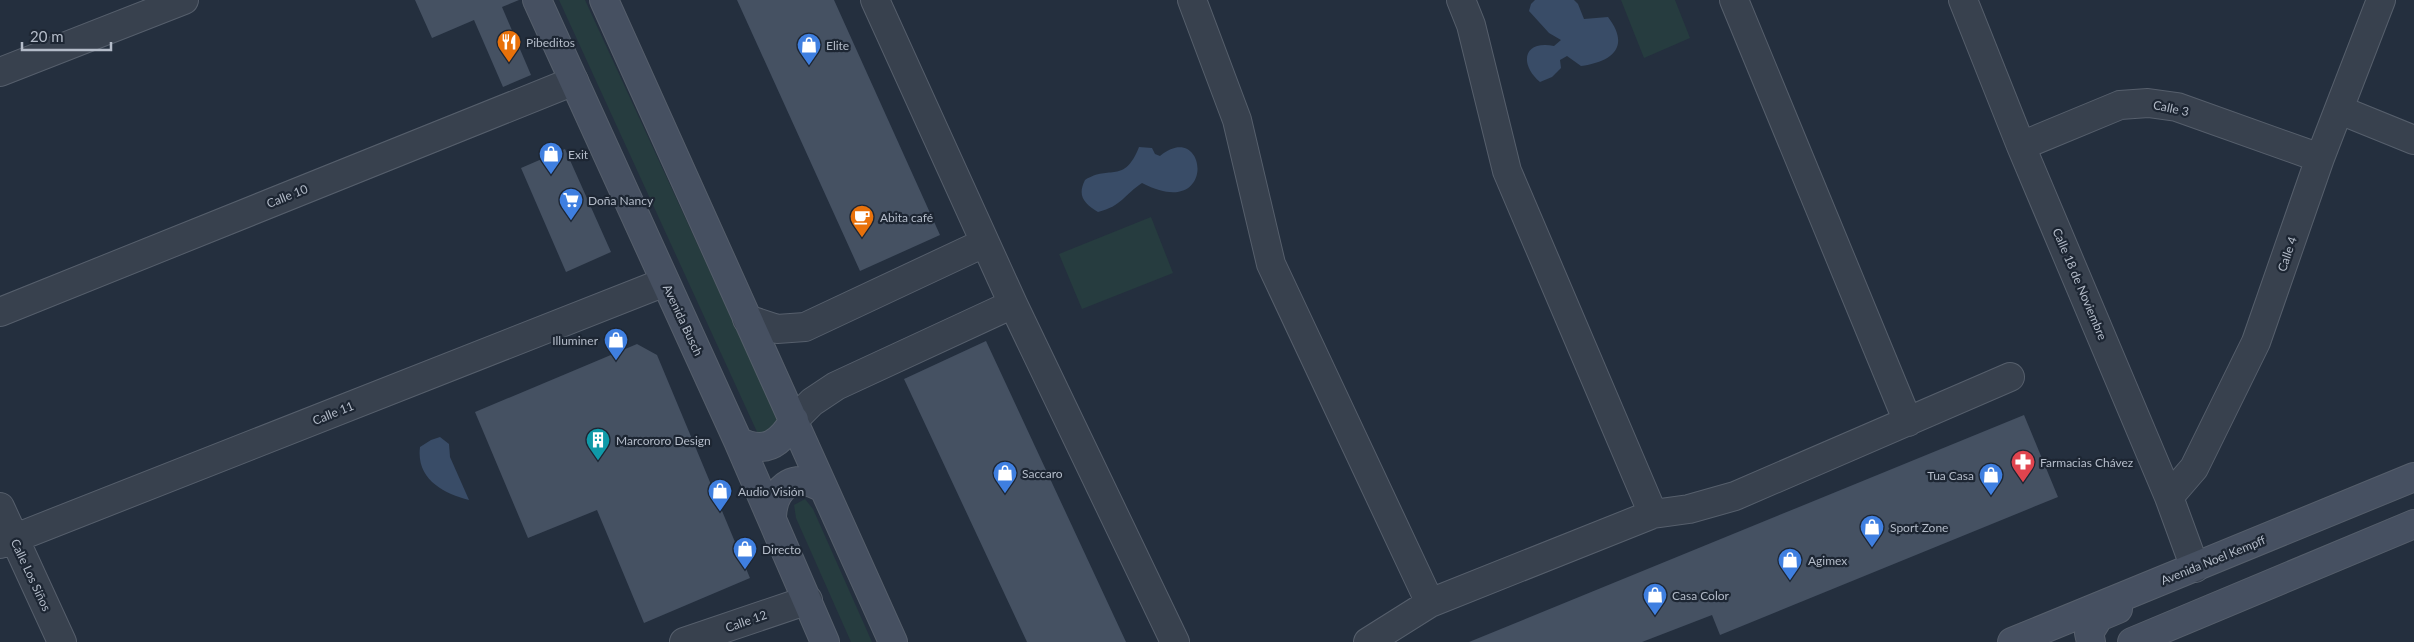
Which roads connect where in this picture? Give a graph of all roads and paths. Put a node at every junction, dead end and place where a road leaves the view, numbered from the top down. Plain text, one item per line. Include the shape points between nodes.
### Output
1 (184, 0) edge
2 (537, 0) edge
3 (604, 0) edge
4 (875, 0) edge
5 (1192, 0) edge
6 (1461, 0) edge
7 (1734, 0) edge
8 (1963, 0) edge
9 (2381, 0) edge
10 (0, 72) edge
11 (574, 81) junction
12 (2340, 110) junction
13 (2414, 140) edge
14 (2021, 146) junction
15 (2320, 158) junction
16 (984, 243) junction
17 (665, 282) junction
18 (1013, 304) junction
19 (0, 312) edge
20 (747, 319) junction
21 (2010, 377) dead end
22 (794, 420) junction
23 (1908, 422) junction
24 (738, 441) junction
25 (2414, 477) edge
26 (824, 489) junction
27 (2169, 497) junction
28 (0, 507) edge
29 (1653, 514) junction
30 (772, 516) junction
31 (2410, 524) edge
32 (7, 541) edge
33 (2186, 571) junction
34 (808, 600) junction
35 (1430, 603) junction
36 (62, 642) edge
37 (684, 642) edge
38 (825, 642) edge
39 (893, 642) edge
40 (1175, 642) edge
41 (1368, 642) edge
42 (2012, 642) edge
43 (2091, 642) edge
44 (2132, 642) edge

1 - 10 street
2 - 11 main road, Avenida Busch
3 - 20 main road
4 - 16 street
5 - 35 street via 1237,120 1271,264
6 - 29 street via 1471,25 1507,171
7 - 23 street
8 - 14 street, Calle 18 de Noviembre
9 - 12 street, Calle 4
11 - 17 main road, Avenida Busch
11 - 19 street, Calle 10
12 - 13 street
12 - 15 street, Calle 4
14 - 15 street, Calle 3 via 2120,105 2148,103 2177,107
14 - 27 street, Calle 18 de Noviembre
15 - 27 street, Calle 4 via 2256,342 2194,468
16 - 18 street
16 - 20 street via 805,327 777,329
17 - 24 main road, Avenida Busch
17 - 32 street, Calle 11
18 - 22 street via 836,386 812,402
18 - 40 street
20 - 22 main road
21 - 23 street
22 - 24 main road via 786,434 775,443 749,447
22 - 26 main road
23 - 29 street via 1735,496 1689,510
24 - 30 main road, Avenida Busch
25 - 33 main road, Avenida Noel Kempff
26 - 30 main road via 814,482 792,482 780,490 773,502
26 - 39 main road
27 - 33 street, Calle 18 de Noviembre
28 - 32 street, Calle Los Siños
29 - 35 street
30 - 34 main road, Avenida Busch
31 - 44 main road
32 - 36 street, Calle Los Siños
33 - 42 main road, Avenida Noel Kempff
33 - 43 main road via 2159,591 2099,617 2089,633
34 - 37 street, Calle 12
34 - 38 main road, Avenida Busch
35 - 41 street

